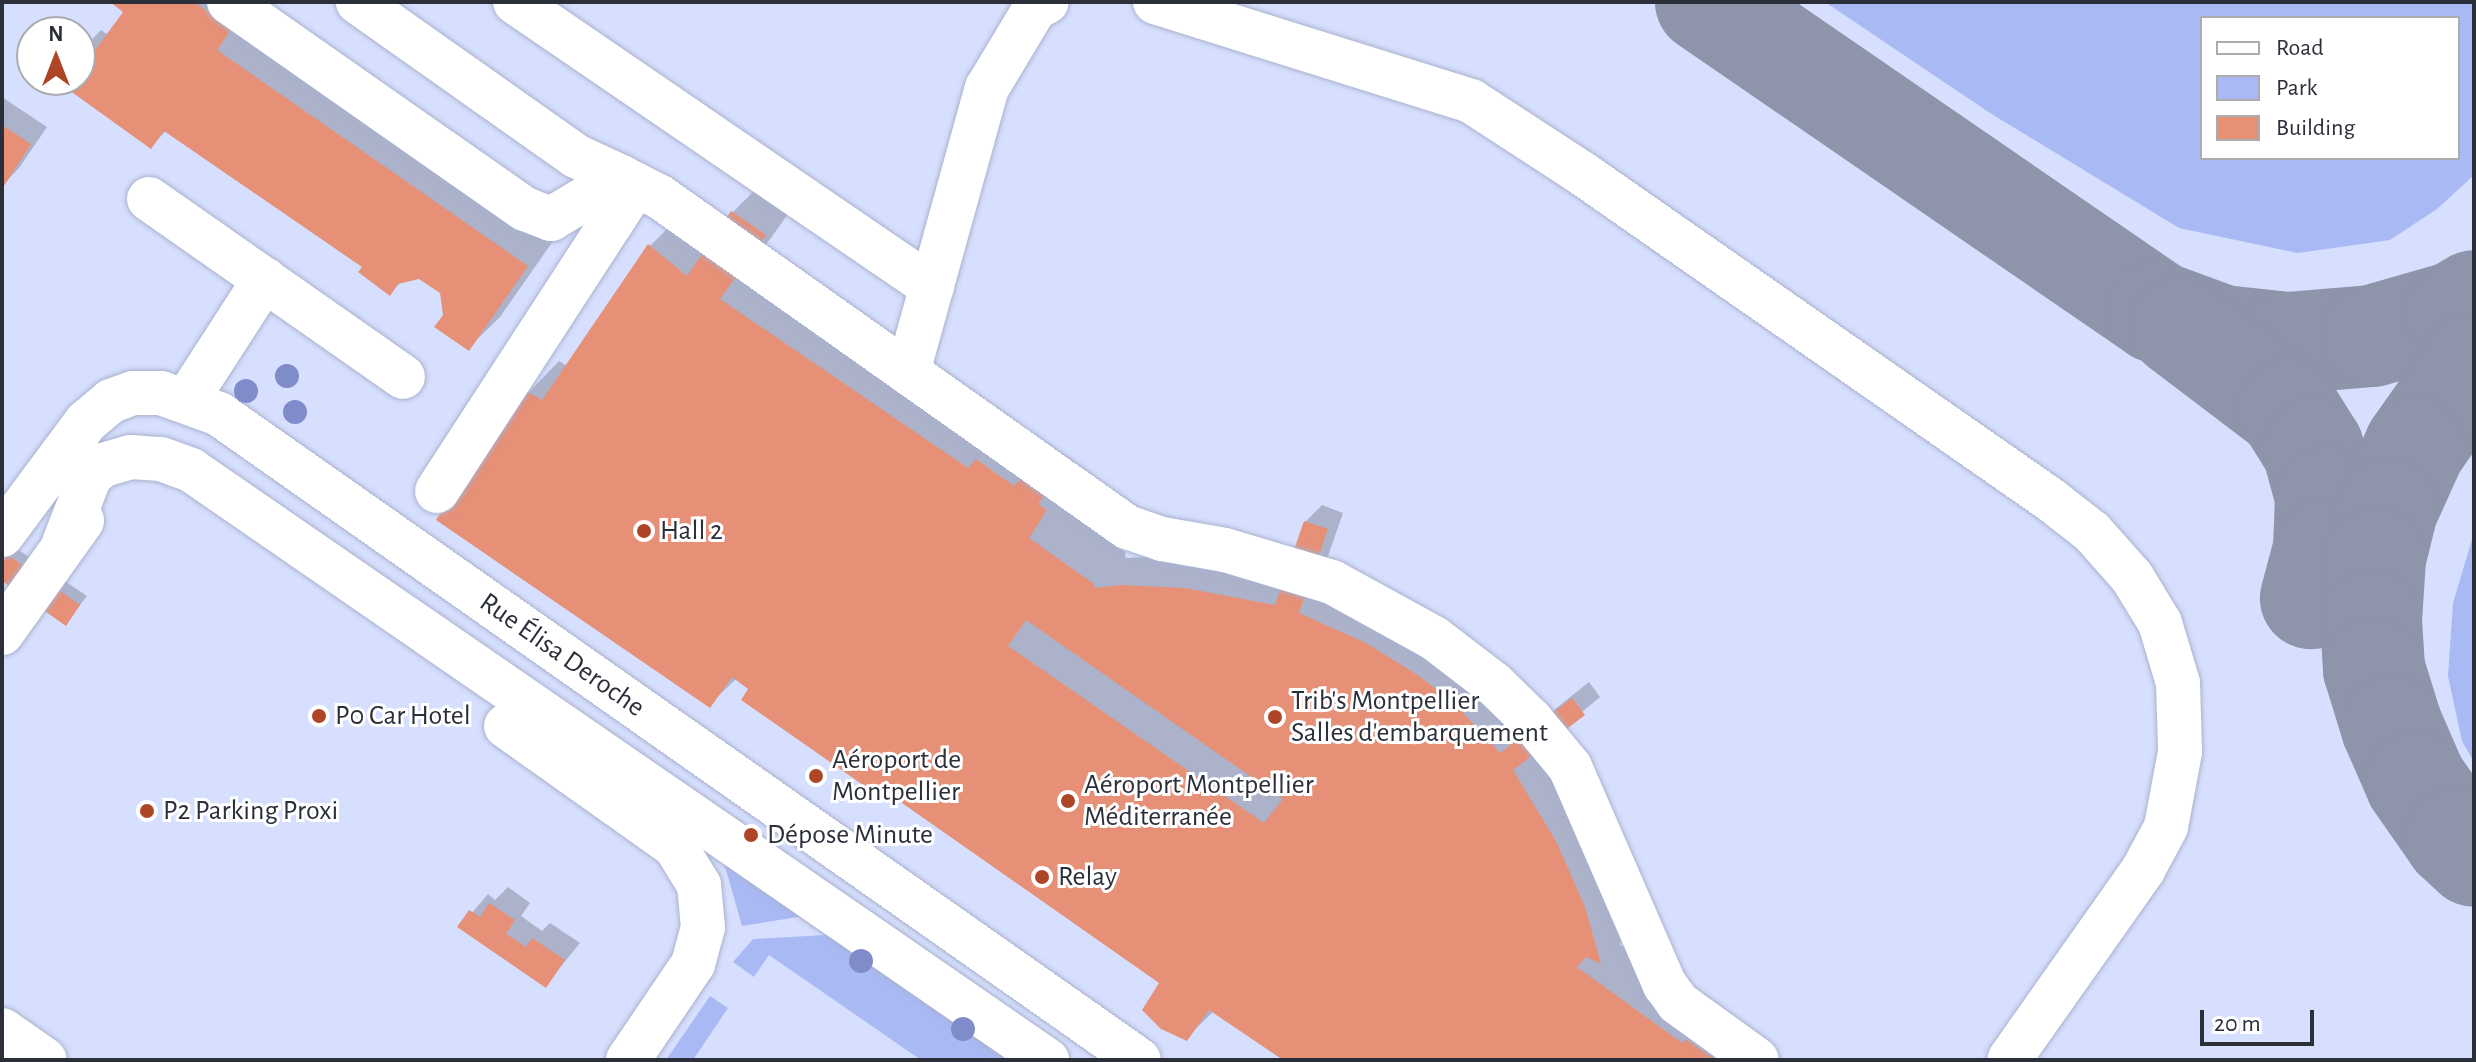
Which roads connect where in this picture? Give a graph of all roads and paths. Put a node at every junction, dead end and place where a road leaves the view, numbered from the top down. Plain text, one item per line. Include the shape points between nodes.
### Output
1 (229, 2) edge
2 (358, 2) edge
3 (515, 2) edge
4 (1047, 2) edge
5 (1155, 2) edge
6 (629, 181) junction
7 (149, 199) dead end
8 (265, 279) junction
9 (932, 287) junction
10 (908, 372) junction
11 (403, 377) dead end
12 (186, 401) junction
13 (437, 491) dead end
14 (2, 535) edge
15 (64, 543) junction
16 (2, 633) edge
17 (2, 1030) edge
18 (45, 1060) edge
19 (628, 1060) edge
20 (1047, 1060) edge
21 (1139, 1060) edge
22 (1757, 1060) edge
23 (2009, 1060) edge

1 - 6 street via 525,209 551,219
2 - 6 street via 576,156
3 - 9 street
4 - 9 street via 1035,8 987,88
5 - 23 street via 1471,101 2051,500 2092,532 2132,577 2160,623 2178,683 2180,752 2166,827 2143,870
6 - 10 street via 660,197
6 - 13 street
7 - 8 street
8 - 11 street
8 - 12 street
9 - 10 street
10 - 22 street via 1127,527 1332,582 1434,638 1494,684 1570,767 1665,985 1678,1003
12 - 14 street, Rue Élisa Deroche via 161,393 133,393 111,401 86,422
12 - 21 street, Rue Élisa Deroche via 219,414
15 - 16 street
15 - 19 street via 108,489 129,481 153,483 184,496 675,846 699,885 703,927 693,964
15 - 20 street via 90,476 103,465 131,457 161,459 191,470
17 - 18 street

